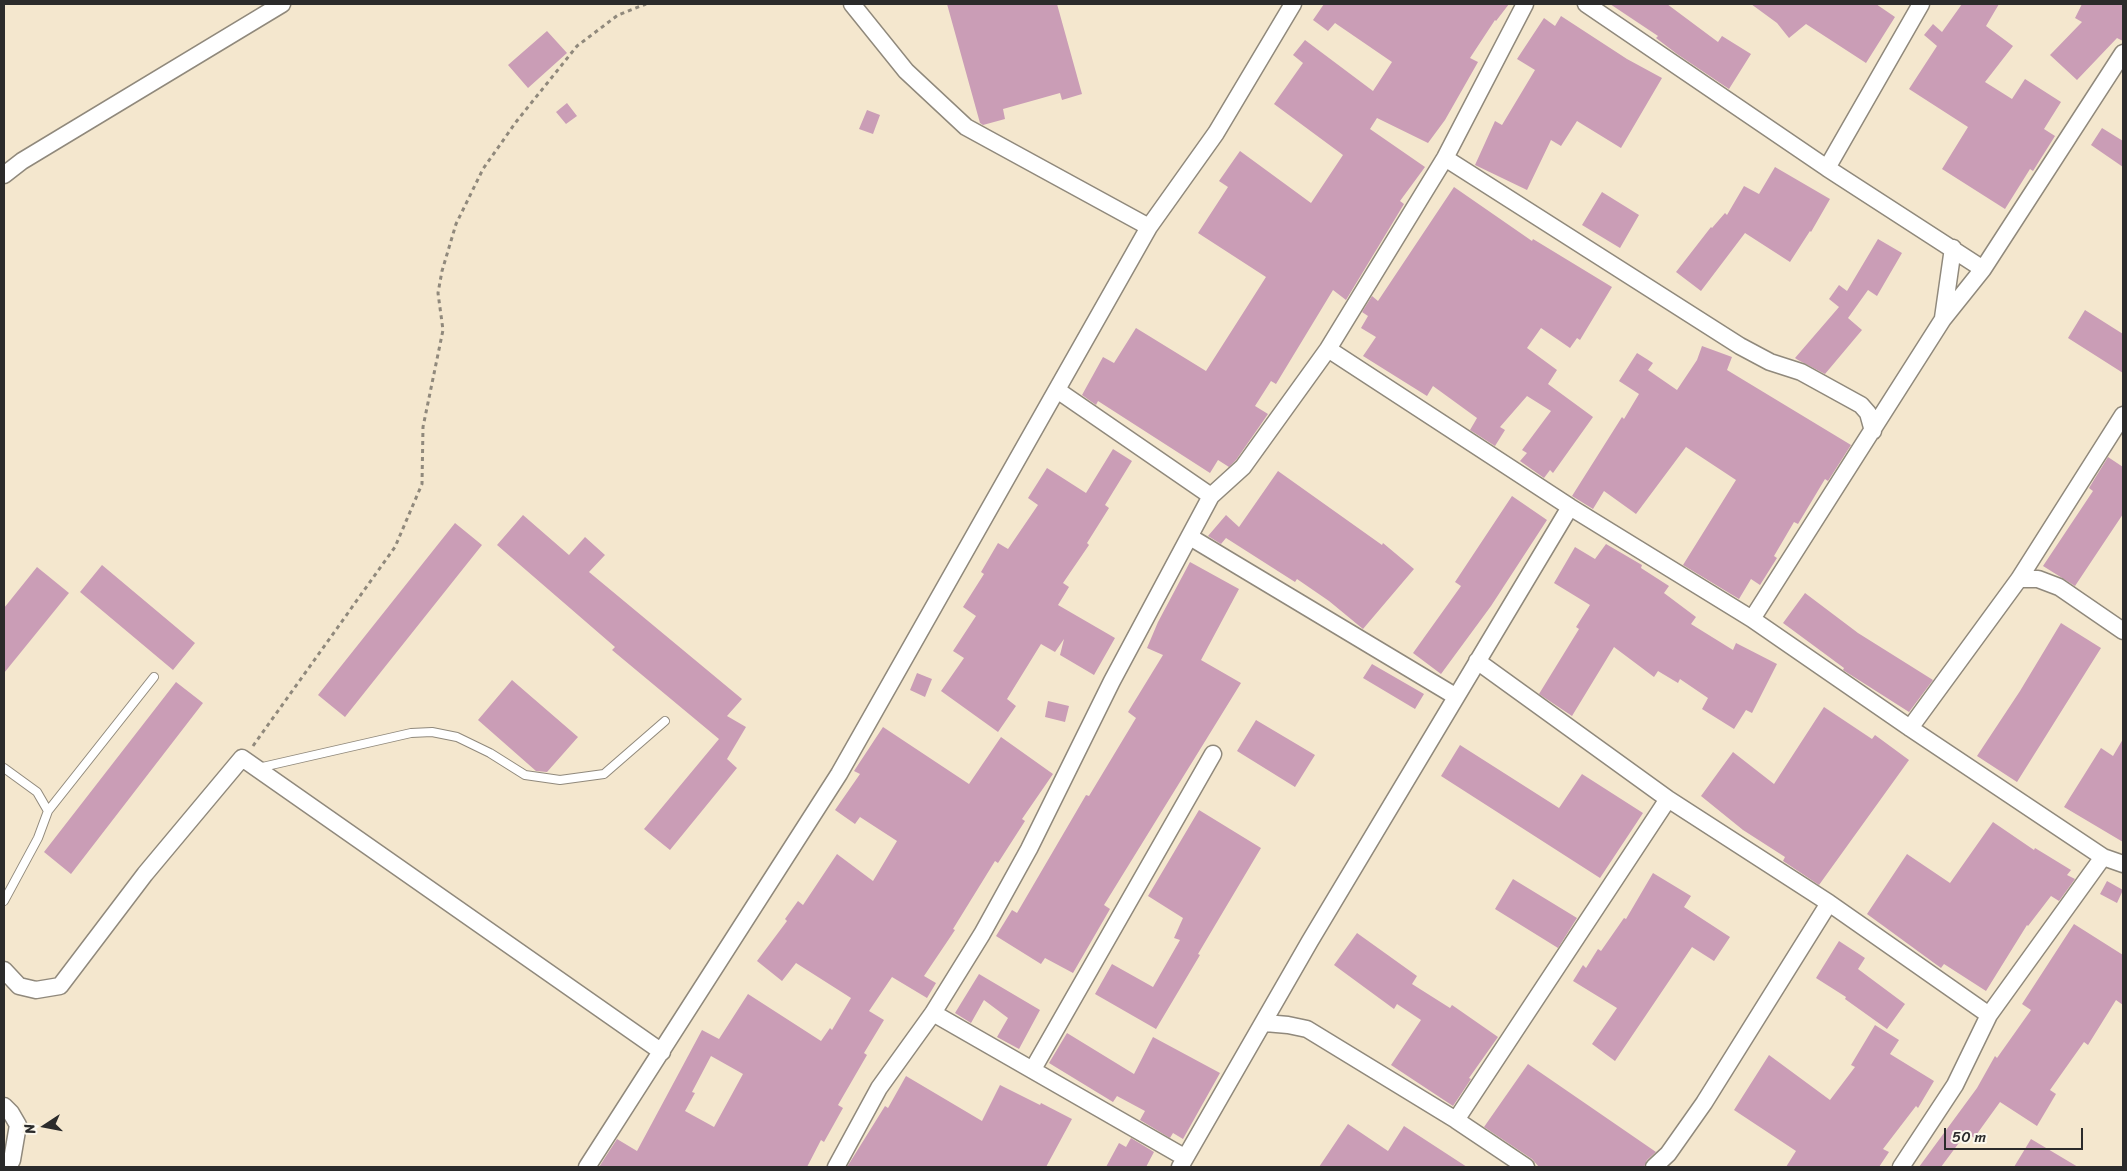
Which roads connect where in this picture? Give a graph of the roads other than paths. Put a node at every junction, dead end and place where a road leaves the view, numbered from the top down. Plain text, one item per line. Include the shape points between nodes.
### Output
1 (282, 4) edge
2 (852, 4) edge
3 (1293, 4) edge
4 (1525, 4) edge
5 (1586, 4) edge
6 (1919, 4) edge
7 (2123, 53) edge
8 (1445, 158) junction
9 (1827, 168) junction
10 (4, 175) edge
11 (1149, 227) junction
12 (1953, 248) junction
13 (1983, 269) junction
14 (1943, 319) junction
15 (1328, 349) junction
16 (1057, 390) junction
17 (2123, 415) edge
18 (1873, 431) junction
19 (1211, 496) junction
20 (1570, 507) junction
21 (1190, 537) junction
22 (2019, 579) junction
23 (1752, 619) junction
24 (2123, 630) edge
25 (1478, 661) junction
26 (154, 677) dead end
27 (1455, 696) junction
28 (665, 721) dead end
29 (1910, 728) junction
30 (1213, 754) dead end
31 (4, 768) edge
32 (258, 768) junction
33 (1668, 798) junction
34 (48, 811) junction
35 (2103, 857) junction
36 (2123, 864) edge
37 (4, 901) edge
38 (1829, 903) junction
39 (4, 970) edge
40 (933, 1013) junction
41 (1989, 1015) junction
42 (1265, 1023) junction
43 (662, 1052) junction
44 (1033, 1069) junction
45 (4, 1106) edge
46 (1456, 1120) junction
47 (1182, 1162) edge
48 (8, 1167) edge
49 (587, 1167) edge
50 (836, 1167) edge
51 (1526, 1167) edge
52 (1654, 1167) edge
53 (1901, 1167) edge

1 - 10 street
2 - 11 street via 906,71 966,127
3 - 11 street via 1216,133
4 - 8 street
5 - 9 street
6 - 9 street
7 - 13 street
8 - 15 street
8 - 18 street via 1740,346 1770,362 1801,372 1861,405 1868,413
9 - 12 street
11 - 16 street
12 - 13 street
12 - 14 street
13 - 14 street
14 - 18 street
15 - 19 street via 1243,467
15 - 20 street
16 - 19 street
16 - 43 street via 839,774
17 - 22 street
18 - 23 street
19 - 21 street
20 - 23 street
20 - 25 street
21 - 27 street
21 - 40 street via 1112,681 1029,849
22 - 24 street via 2038,579 2059,587
22 - 29 street
23 - 29 street
25 - 27 street
25 - 33 street
26 - 34 lane
27 - 42 street
28 - 32 lane via 604,774 560,780 525,775 458,737 432,732 410,733
29 - 35 street
30 - 44 street
31 - 34 lane via 37,792
32 - 39 street via 242,758 145,874 60,986 36,990 19,986
32 - 43 street
33 - 38 street
33 - 46 street
34 - 37 lane via 38,838
35 - 36 street
35 - 41 street
38 - 41 street
38 - 52 street via 1704,1103 1668,1154
40 - 44 street
40 - 50 street via 879,1088
41 - 53 street via 1955,1085
42 - 46 street via 1307,1029
42 - 47 street
43 - 49 street
44 - 47 street
45 - 48 street via 18,1125
46 - 51 street

